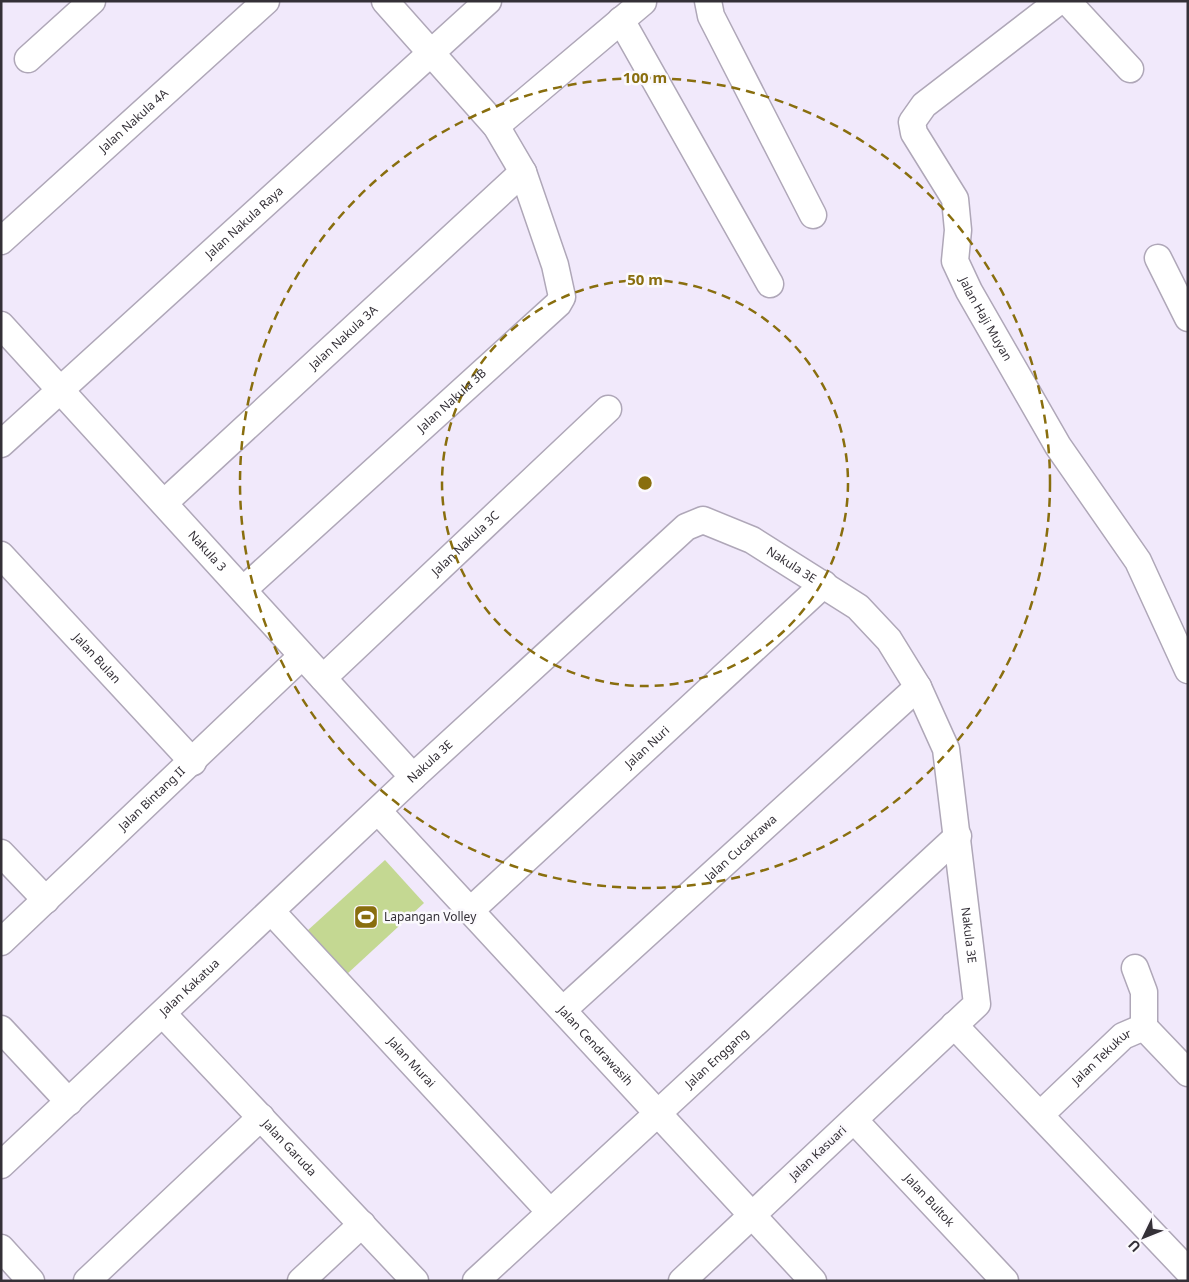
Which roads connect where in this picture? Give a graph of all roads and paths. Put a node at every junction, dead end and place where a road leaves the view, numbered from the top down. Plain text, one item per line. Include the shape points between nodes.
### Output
1 (92, 1) edge
2 (266, 1) edge
3 (385, 1) edge
4 (488, 1) edge
5 (708, 1) edge
6 (1059, 1) edge
7 (1068, 1) edge
8 (643, 2) edge
9 (621, 20) junction
10 (432, 53) junction
11 (28, 59) dead end
12 (1130, 69) dead end
13 (496, 126) junction
14 (523, 172) junction
15 (813, 215) dead end
16 (1, 241) edge
17 (1158, 258) dead end
18 (770, 284) dead end
19 (1188, 318) edge
20 (1, 325) edge
21 (60, 390) junction
22 (608, 410) dead end
23 (1, 444) edge
24 (164, 503) junction
25 (1, 556) edge
26 (824, 584) junction
27 (243, 590) junction
28 (302, 656) junction
29 (1188, 670) edge
30 (323, 678) junction
31 (918, 687) junction
32 (193, 762) junction
33 (414, 777) junction
34 (378, 811) junction
35 (958, 836) junction
36 (1, 853) edge
37 (46, 900) junction
38 (471, 910) junction
39 (272, 912) junction
40 (1, 942) edge
41 (1135, 968) dead end
42 (564, 1009) junction
43 (163, 1014) junction
44 (954, 1025) junction
45 (1144, 1027) junction
46 (1, 1029) edge
47 (1188, 1073) edge
48 (69, 1102) junction
49 (658, 1112) junction
50 (1040, 1115) junction
51 (261, 1117) junction
52 (854, 1120) junction
53 (1, 1165) edge
54 (550, 1212) junction
55 (752, 1215) junction
56 (362, 1224) junction
57 (1, 1248) edge
58 (1188, 1271) edge
59 (31, 1281) edge
60 (87, 1281) edge
61 (301, 1281) edge
62 (414, 1281) edge
63 (476, 1281) edge
64 (682, 1281) edge
65 (813, 1281) edge
66 (1005, 1281) edge

1 - 11 street
2 - 16 street, Jalan Nakula 4A
3 - 10 street, Jalan Nakula 3B
4 - 10 street, Jalan Nakula Raya
5 - 15 street via 711,16
6 - 29 street, Jalan Haji Muyan via 924,105 912,122 914,132 955,199 958,230 955,261 969,291 1058,446 1138,561
7 - 12 street
8 - 9 street
9 - 13 street
9 - 18 street
10 - 13 street, Jalan Nakula 3B
10 - 21 street, Jalan Nakula Raya
13 - 14 street, Jalan Nakula 3B
14 - 24 street, Jalan Nakula 3A
14 - 27 street, Jalan Nakula 3B via 562,288 558,304
17 - 19 street
20 - 21 street, Nakula 3
21 - 23 street, Jalan Nakula Raya
21 - 24 street, Nakula 3
22 - 30 street, Jalan Nakula 3C
24 - 27 street, Nakula 3
25 - 32 street, Jalan Bulan
26 - 31 street, Nakula 3E via 858,607 889,640
26 - 33 street, Nakula 3E via 752,540 702,520 686,527
26 - 38 street, Jalan Nuri
27 - 28 street, Nakula 3
28 - 30 street, Nakula 3
28 - 32 street, Jalan Bintang II
30 - 33 street, Nakula 3
31 - 35 street, Nakula 3E via 946,750
31 - 42 street, Jalan Cucakrawa
32 - 37 street, Jalan Bintang II
33 - 34 street, Nakula 3E
34 - 38 street, Jalan Cendrawasih
34 - 39 street, Jalan Kakatua
35 - 44 street, Nakula 3E via 977,1004
35 - 49 street, Jalan Enggang
36 - 37 street
37 - 40 street, Jalan Bintang II
38 - 42 street, Jalan Cendrawasih
39 - 43 street, Jalan Kakatua
39 - 54 street, Jalan Murai
41 - 45 street via 1144,992
42 - 49 street, Jalan Cendrawasih
43 - 48 street, Jalan Kakatua
43 - 51 street, Jalan Garuda
44 - 50 street
44 - 52 street, Jalan Kasuari
45 - 47 street, Jalan Tekukur
45 - 50 street, Jalan Tekukur via 1123,1036
46 - 48 street
48 - 53 street, Jalan Kakatua
49 - 54 street, Jalan Enggang
49 - 55 street, Jalan Cendrawasih
50 - 58 street
51 - 56 street, Jalan Garuda
51 - 60 street
52 - 55 street, Jalan Kasuari
52 - 66 street, Jalan Bultok
54 - 63 street, Jalan Enggang
55 - 64 street, Jalan Kasuari
55 - 65 street, Jalan Cendrawasih
56 - 61 street
56 - 62 street, Jalan Garuda
57 - 59 street

